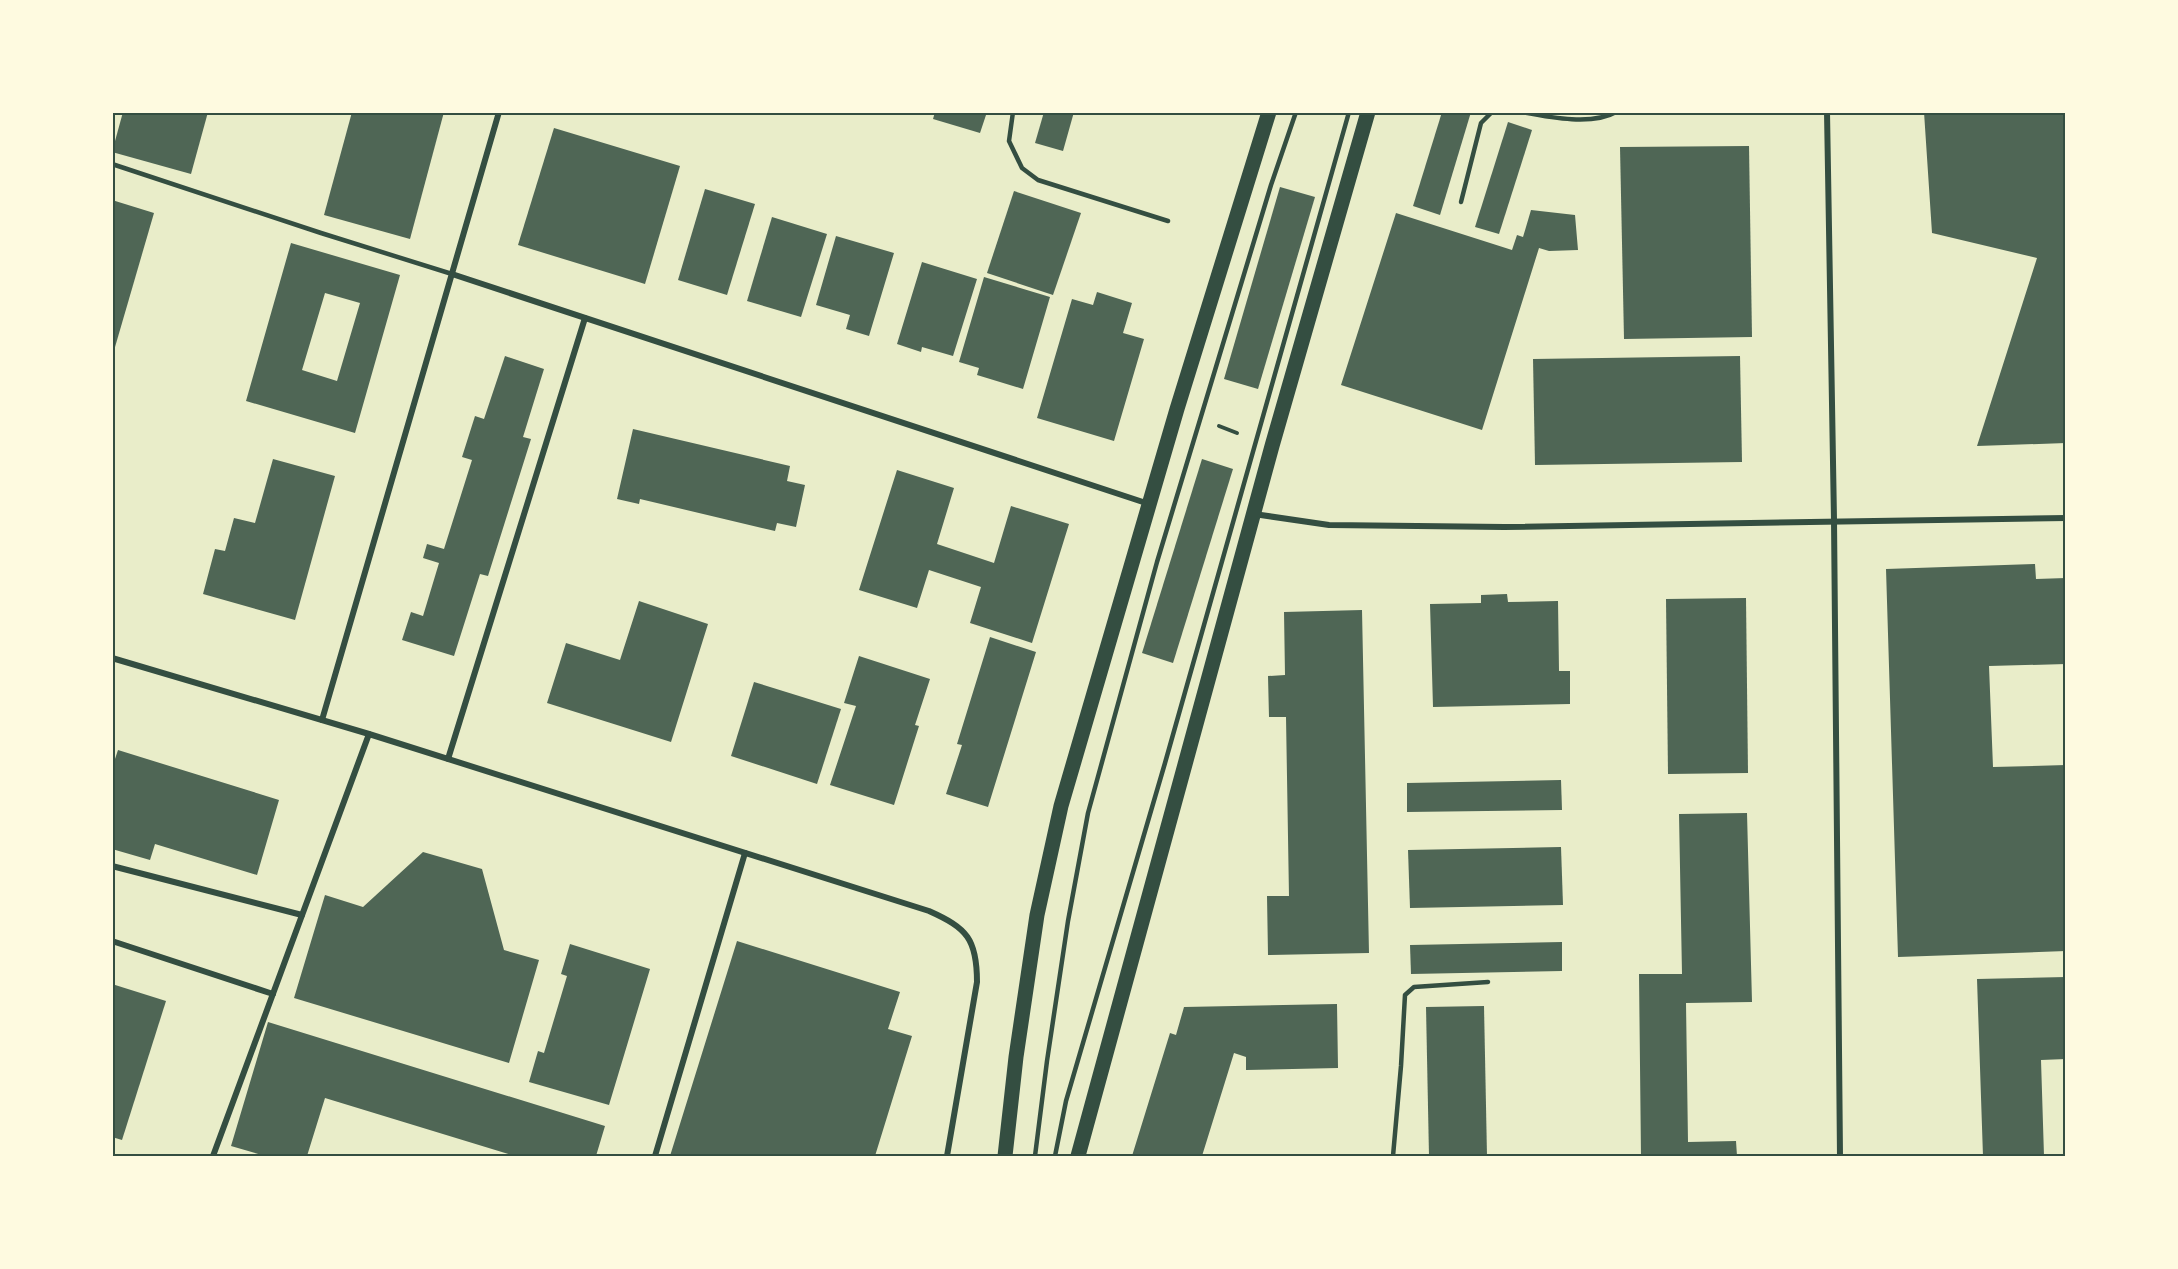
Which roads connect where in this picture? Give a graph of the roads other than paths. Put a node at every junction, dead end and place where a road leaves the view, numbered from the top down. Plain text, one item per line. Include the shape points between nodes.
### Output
1 (499, 112) edge
2 (1013, 112) edge
3 (1269, 112) edge
4 (1296, 112) edge
5 (1349, 112) edge
6 (1368, 112) edge
7 (1492, 112) edge
8 (1521, 112) edge
9 (1616, 112) edge
10 (1827, 112) edge
11 (112, 164) edge
12 (1461, 202) dead end
13 (1168, 221) dead end
14 (452, 274) junction
15 (585, 318) junction
16 (1150, 504) junction
17 (1253, 514) junction
18 (2066, 518) edge
19 (1834, 520) junction
20 (112, 658) edge
21 (322, 720) junction
22 (369, 734) junction
23 (448, 759) junction
24 (745, 853) junction
25 (112, 866) edge
26 (302, 915) junction
27 (112, 941) edge
28 (1488, 982) dead end
29 (273, 994) junction
30 (213, 1156) edge
31 (655, 1156) edge
32 (947, 1156) edge
33 (1005, 1156) edge
34 (1035, 1156) edge
35 (1055, 1156) edge
36 (1078, 1156) edge
37 (1393, 1156) edge
38 (1840, 1156) edge

1 - 14 street
2 - 13 lane via 1010,141 1022,168 1038,180
3 - 16 main road
4 - 34 lane via 1157,562 1088,813 1066,933
5 - 35 lane via 1066,1101
6 - 17 main road
7 - 12 lane via 1480,123
8 - 9 lane via 1592,119
10 - 19 street
11 - 14 lane
14 - 15 street
14 - 21 street
15 - 16 street
15 - 23 street
16 - 33 main road via 1061,806 1037,915
17 - 19 street via 1329,525 1504,527
17 - 36 main road
18 - 19 street
19 - 38 street
20 - 21 street
21 - 22 street
22 - 23 street
22 - 26 street
23 - 24 street
24 - 31 street
24 - 32 street via 929,910 952,921 965,933 977,957 977,982
25 - 26 street
26 - 29 street
27 - 29 street
28 - 37 lane via 1414,987 1405,995
29 - 30 street

